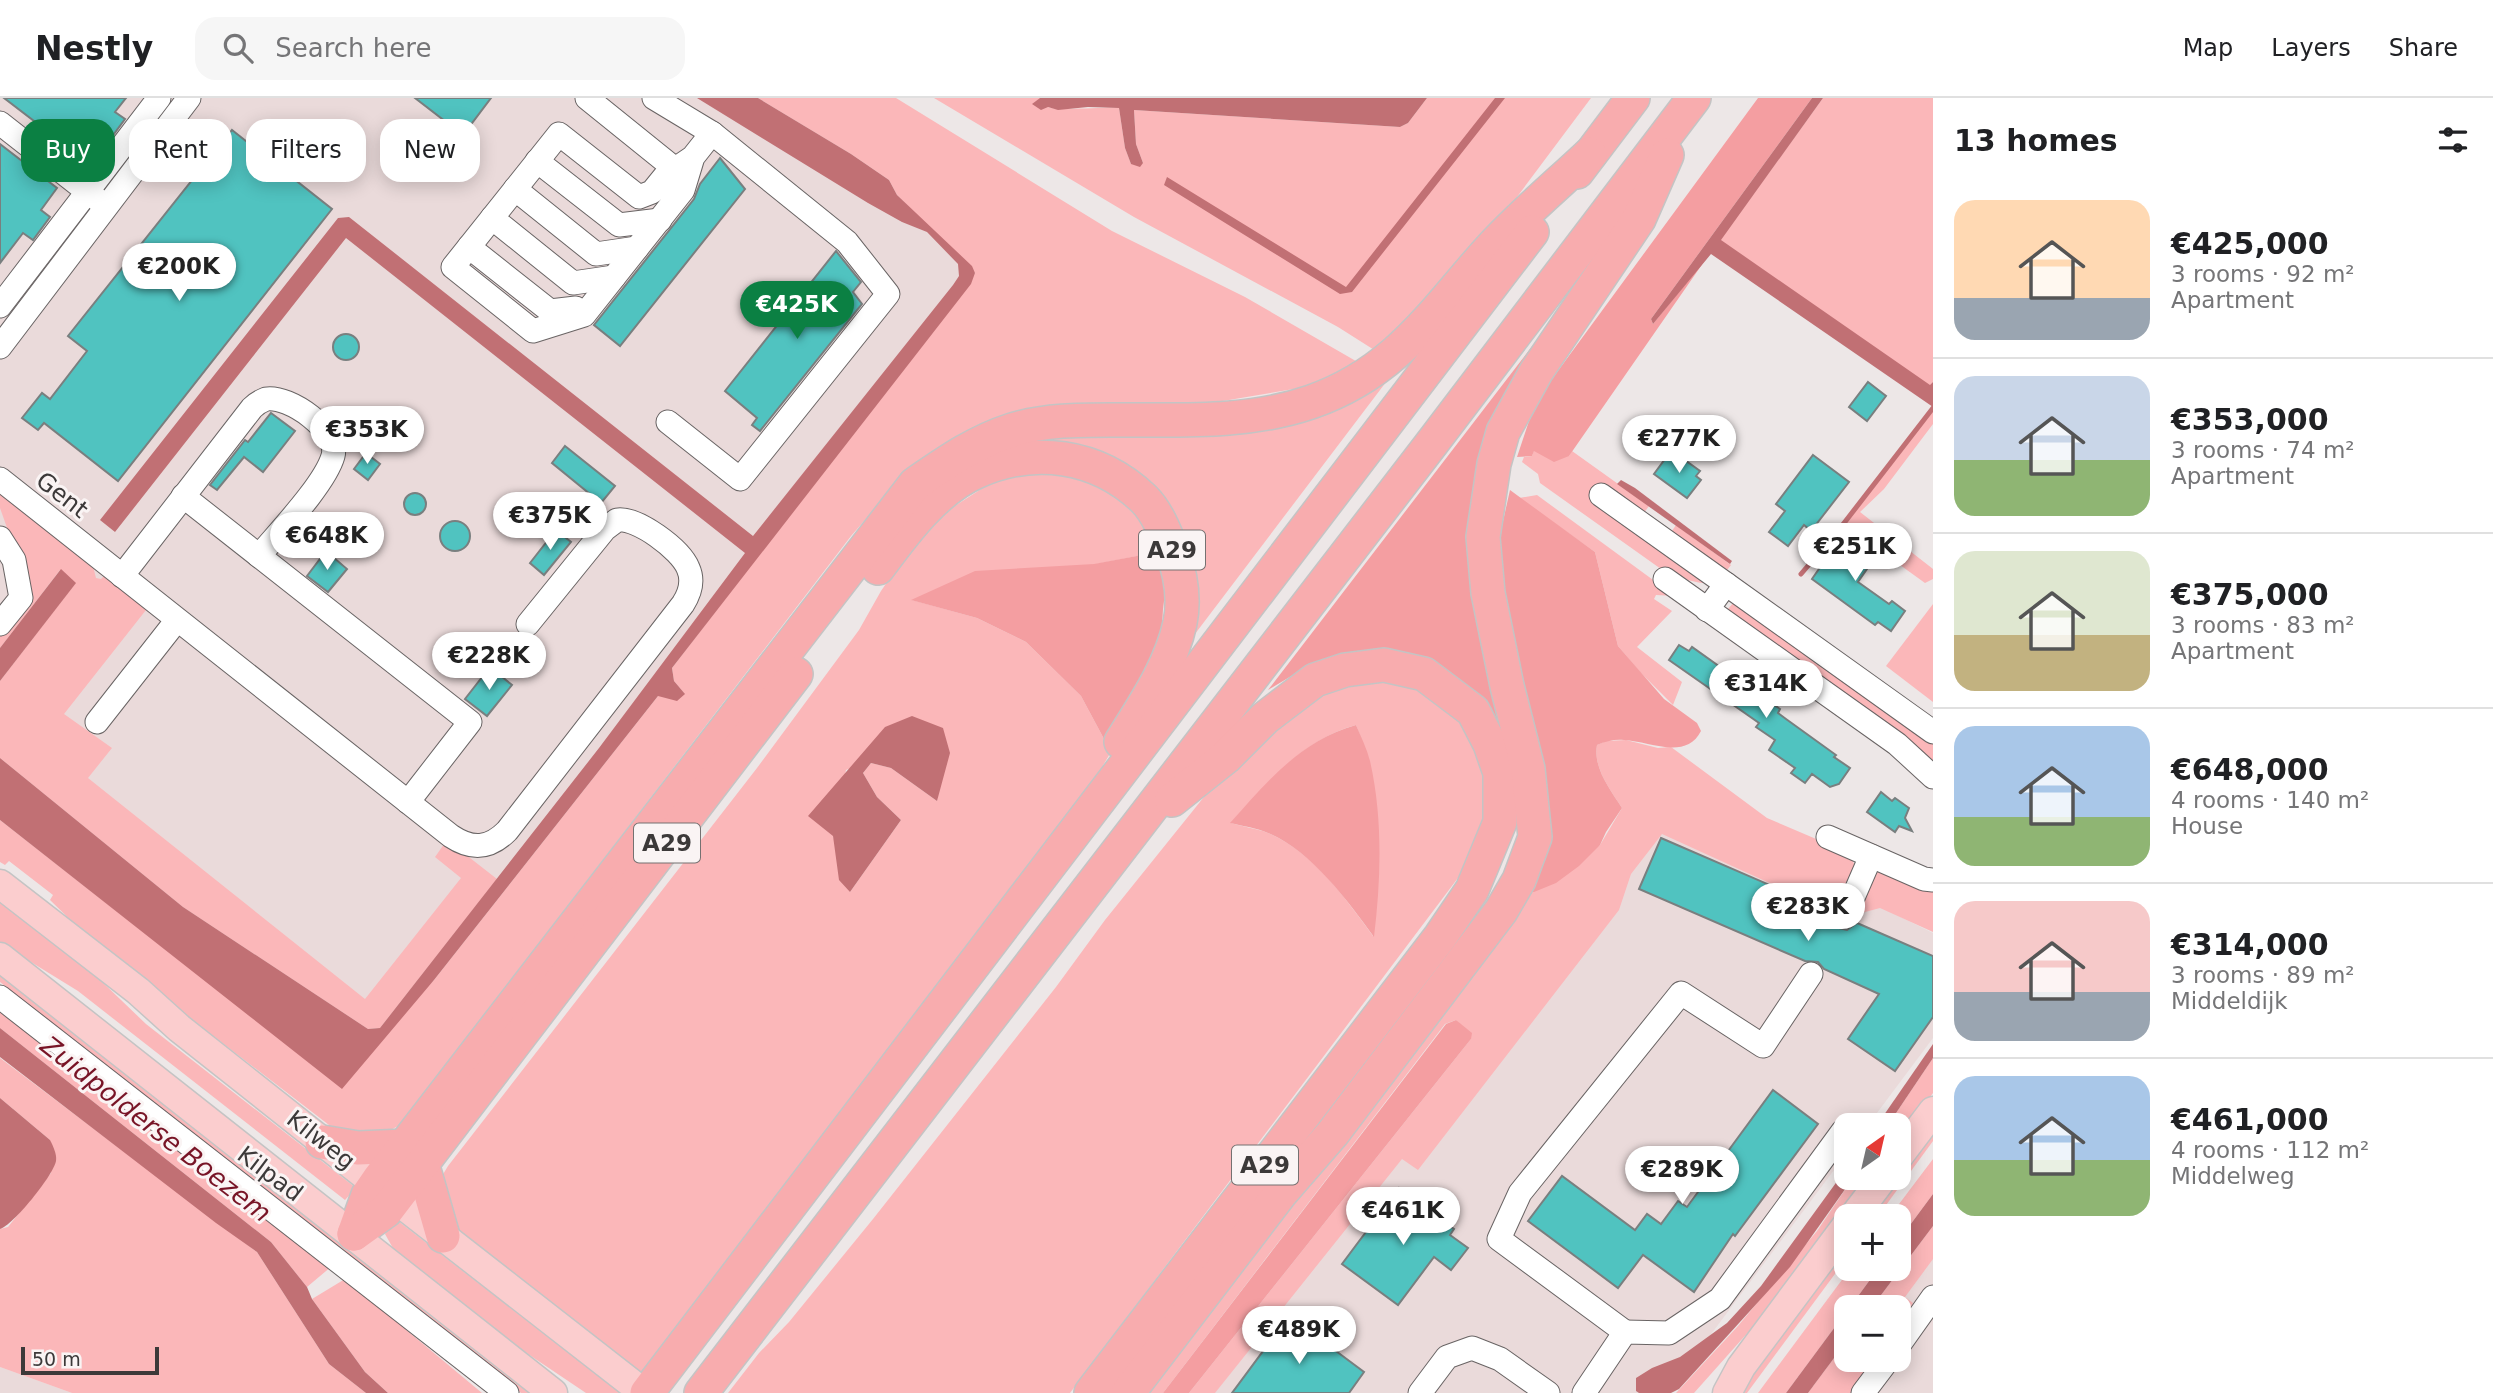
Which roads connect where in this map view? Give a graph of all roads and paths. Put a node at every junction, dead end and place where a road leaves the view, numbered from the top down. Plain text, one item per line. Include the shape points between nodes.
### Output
1 (159, 98) edge
2 (587, 98) edge
3 (654, 98) edge
4 (1633, 98) edge
5 (186, 99) edge
6 (1691, 101) edge
7 (0, 123) edge
8 (712, 133) junction
9 (1590, 154) junction
10 (537, 161) junction
11 (684, 163) junction
12 (515, 189) junction
13 (88, 192) junction
14 (106, 206) junction
15 (492, 218) junction
16 (660, 220) junction
17 (637, 248) junction
18 (614, 277) junction
19 (0, 306) edge
20 (0, 347) edge
21 (668, 422) dead end
22 (0, 479) edge
23 (1601, 495) dead end
24 (183, 496) junction
25 (0, 538) edge
26 (260, 556) junction
27 (122, 576) junction
28 (1665, 579) dead end
29 (1726, 584) junction
30 (1707, 610) junction
31 (177, 620) junction
32 (0, 624) edge
33 (528, 624) dead end
34 (97, 722) dead end
35 (1933, 732) edge
36 (1933, 777) edge
37 (408, 802) junction
38 (1132, 832) junction
39 (1828, 837) dead end
40 (1871, 856) junction
41 (1040, 879) junction
42 (1933, 880) edge
43 (0, 884) edge
44 (1845, 916) dead end
45 (0, 957) edge
46 (1811, 974) dead end
47 (0, 997) edge
48 (1933, 1111) edge
49 (1911, 1140) edge
50 (322, 1142) junction
51 (1834, 1143) edge
52 (413, 1155) junction
53 (1874, 1190) edge
54 (385, 1191) junction
55 (1863, 1204) edge
56 (354, 1234) junction
57 (443, 1236) junction
58 (1834, 1242) edge
59 (1933, 1297) edge
60 (1911, 1329) edge
61 (1625, 1332) junction
62 (1741, 1367) junction
63 (1879, 1372) edge
64 (711, 1381) edge
65 (1585, 1391) edge
66 (507, 1393) edge
67 (553, 1393) edge
68 (645, 1393) edge
69 (1091, 1393) edge
70 (1128, 1393) edge
71 (1420, 1393) edge
72 (1548, 1393) edge
73 (1712, 1393) edge
74 (1727, 1393) edge
75 (1863, 1393) edge

1 - 13 street
2 - 11 street
3 - 8 street
4 - 9 highway, A29
5 - 14 street
6 - 38 highway, A29
6 - 70 highway, A29 via 1639,219 1536,372 1503,432 1493,464 1483,537 1488,593 1528,769 1535,837 1519,880 1501,911 1333,1133 1280,1194
7 - 13 street
8 - 11 street
8 - 21 street via 846,242 888,294 740,479
9 - 41 highway, A29
9 - 52 highway, A29 via 1492,247 1423,328 1359,380 1269,414 1217,420 1069,420 1013,429 963,450 915,484
10 - 11 street via 559,134 639,197 652,192
10 - 12 street
10 - 16 street via 619,225
11 - 16 street via 683,190
12 - 15 street
12 - 17 street via 596,254
13 - 14 street
13 - 19 street
14 - 20 street
15 - 18 street via 573,283
15 - 18 street via 469,247 550,311 591,306
16 - 17 street
17 - 18 street
22 - 27 street, Gent
23 - 29 street
24 - 26 street
24 - 26 street via 261,401 274,399 317,422 334,441 332,461
24 - 27 street
25 - 32 street via 14,560 21,598
26 - 37 street via 470,722
27 - 31 street, Gent
28 - 30 street
29 - 30 street
29 - 35 street
30 - 36 street via 1897,744
31 - 34 street
31 - 37 street, Gent
33 - 37 street, Gent via 617,520 644,527 688,566 692,582 688,598 501,838 486,846 467,846
38 - 64 highway, A29
38 - 69 highway, A29 via 1226,757 1265,718 1315,680 1345,670 1384,666 1424,674 1473,710 1500,774 1500,822 1472,890
39 - 40 street
40 - 42 street
40 - 44 street
41 - 52 highway, A29 via 1161,675 1180,622 1180,572 1164,528 1145,500 1109,473 1065,457 1016,458 974,472 930,503
41 - 68 highway, A29
43 - 50 main road, Kilweg
45 - 56 main road
46 - 61 street via 1763,1046 1681,993 1520,1193 1499,1239
47 - 66 street, Kilpad
48 - 49 main road
50 - 52 highway
50 - 54 main road, Kilweg
51 - 61 street via 1720,1299 1669,1333
52 - 54 highway, A29
52 - 57 highway
53 - 55 main road
54 - 56 highway, A29 via 386,1211
54 - 57 main road, Kilweg
56 - 67 main road
57 - 68 main road, Kilweg
58 - 62 main road
59 - 60 street
61 - 65 street
62 - 73 main road
62 - 74 main road
63 - 75 street
71 - 72 street via 1447,1357 1472,1348 1500,1359

